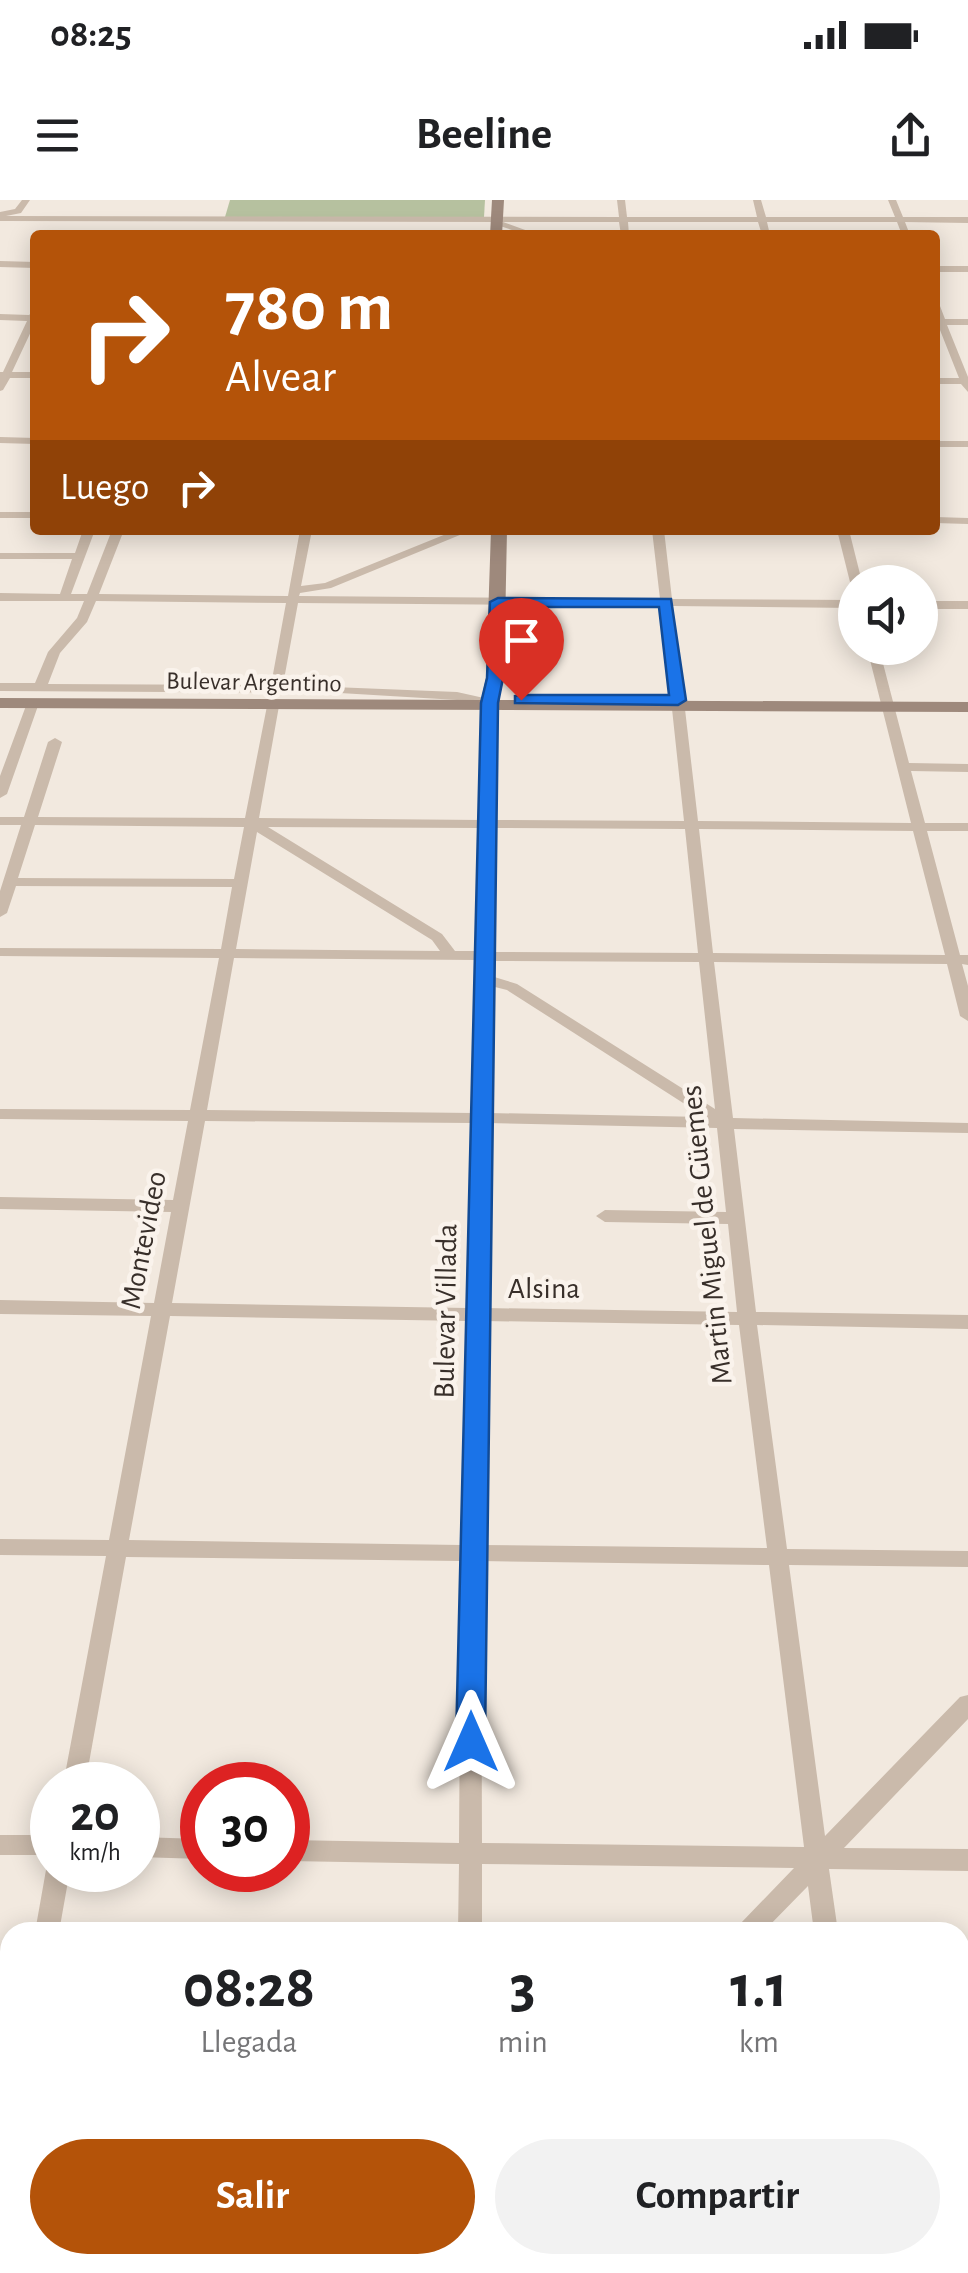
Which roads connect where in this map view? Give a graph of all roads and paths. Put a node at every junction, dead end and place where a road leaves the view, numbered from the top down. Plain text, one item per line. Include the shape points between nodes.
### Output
1 (26, 200) edge
2 (502, 200) edge
3 (622, 200) edge
4 (758, 200) edge
5 (892, 200) edge
6 (0, 216) edge
7 (84, 219) junction
8 (192, 219) junction
9 (218, 219) junction
10 (624, 219) junction
11 (356, 220) junction
12 (762, 220) junction
13 (900, 220) junction
14 (968, 220) edge
15 (501, 226) edge
16 (78, 230) edge
17 (189, 230) edge
18 (214, 230) edge
19 (354, 230) edge
20 (625, 230) edge
21 (765, 230) edge
22 (904, 230) edge
23 (0, 264) edge
24 (30, 264) edge
25 (940, 269) edge
26 (968, 269) edge
27 (968, 311) edge
28 (30, 316) edge
29 (0, 318) edge
30 (940, 321) edge
31 (940, 322) edge
32 (968, 322) edge
33 (30, 324) edge
34 (940, 326) edge
35 (3, 375) edge
36 (30, 375) edge
37 (940, 380) edge
38 (967, 383) edge
39 (0, 388) edge
40 (0, 440) edge
41 (30, 440) edge
42 (940, 444) edge
43 (968, 444) edge
44 (0, 515) edge
45 (30, 515) edge
46 (940, 520) edge
47 (968, 521) edge
48 (87, 535) edge
49 (116, 535) edge
50 (305, 535) edge
51 (454, 535) edge
52 (490, 535) edge
53 (499, 535) edge
54 (659, 535) edge
55 (843, 535) edge
56 (0, 556) edge
57 (78, 556) junction
58 (851, 565) edge
59 (294, 595) junction
60 (0, 597) edge
61 (64, 598) junction
62 (93, 599) junction
63 (492, 602) junction
64 (666, 603) junction
65 (838, 604) edge
66 (938, 605) edge
67 (968, 605) edge
68 (878, 665) edge
69 (0, 687) edge
70 (37, 695) junction
71 (275, 698) junction
72 (496, 699) junction
73 (0, 702) edge
74 (678, 703) junction
75 (888, 704) junction
76 (968, 705) edge
77 (55, 742) dead end
78 (7, 760) edge
79 (904, 767) junction
80 (968, 768) edge
81 (0, 794) edge
82 (0, 821) edge
83 (30, 822) junction
84 (252, 823) junction
85 (692, 825) junction
86 (487, 826) junction
87 (919, 827) junction
88 (968, 827) edge
89 (10, 882) junction
90 (241, 884) junction
91 (0, 913) edge
92 (0, 952) edge
93 (227, 956) junction
94 (452, 957) junction
95 (708, 957) junction
96 (484, 958) junction
97 (961, 960) edge
98 (484, 979) junction
99 (968, 1016) edge
100 (0, 1114) edge
101 (199, 1118) junction
102 (483, 1118) junction
103 (726, 1124) junction
104 (968, 1128) edge
105 (0, 1203) edge
106 (182, 1206) junction
107 (605, 1216) dead end
108 (736, 1218) junction
109 (0, 1306) edge
110 (163, 1308) junction
111 (478, 1316) junction
112 (747, 1317) junction
113 (968, 1322) edge
114 (0, 1547) edge
115 (118, 1548) junction
116 (471, 1553) junction
117 (776, 1558) junction
118 (968, 1559) edge
119 (968, 1704) edge
120 (78, 1762) edge
121 (0, 1845) edge
122 (30, 1845) edge
123 (310, 1852) edge
124 (470, 1856) junction
125 (818, 1858) junction
126 (968, 1860) edge
127 (54, 1892) edge
128 (49, 1922) edge
129 (470, 1922) edge
130 (757, 1922) edge
131 (825, 1922) edge

1 - 6 street via 18,211
2 - 15 main road
3 - 10 street
4 - 12 street
5 - 13 street
6 - 7 street
7 - 8 street
7 - 16 street
8 - 9 street
8 - 17 street
9 - 11 street
9 - 18 street
10 - 12 street
10 - 15 street
10 - 20 street
11 - 15 street
11 - 19 street
12 - 13 street
12 - 21 street
13 - 14 street
13 - 22 street
23 - 24 street
25 - 26 street
27 - 30 street
28 - 29 street
31 - 32 street
33 - 35 street
34 - 38 street
35 - 36 street
35 - 39 street
37 - 38 street
40 - 41 street
42 - 43 street
44 - 45 street
46 - 47 street
48 - 57 street
49 - 62 street
50 - 59 street, Montevideo
51 - 59 street
52 - 63 main road, Bulevar Villada
53 - 63 main road, Bulevar Villada
54 - 64 street, Martin Miguel de Güemes
55 - 58 street
56 - 57 street
57 - 61 street
59 - 62 street
59 - 63 street
59 - 71 street, Montevideo
60 - 61 street
61 - 62 street
62 - 70 street via 54,652
63 - 64 street
63 - 72 main road, Bulevar Villada via 484,678
64 - 65 street
64 - 74 street, Martin Miguel de Güemes
66 - 67 street
68 - 75 street
69 - 70 street
70 - 71 main road, Bulevar Argentino
70 - 73 main road, Bulevar Argentino
70 - 78 street
71 - 72 main road, Bulevar Argentino
71 - 84 street, Montevideo
72 - 74 main road, Bulevar Argentino
72 - 86 street, Bulevar Villada
74 - 75 main road, Bulevar Argentino
74 - 85 street, Martin Miguel de Güemes
75 - 76 main road, Bulevar Argentino
75 - 79 street
77 - 83 street
78 - 81 street
79 - 80 street
79 - 87 street
82 - 83 street
83 - 84 street
83 - 89 street
84 - 86 street
84 - 90 street, Montevideo
84 - 94 street via 438,937
85 - 86 street
85 - 87 street
85 - 95 street, Martin Miguel de Güemes
86 - 96 street, Bulevar Villada
87 - 88 street
87 - 97 street
89 - 90 street
89 - 91 street
90 - 93 street, Montevideo
92 - 93 street
93 - 94 street
93 - 101 street, Montevideo
94 - 96 street
95 - 96 street
95 - 97 street
95 - 103 street, Martin Miguel de Güemes
96 - 98 street, Bulevar Villada
97 - 99 street
98 - 102 street, Bulevar Villada
98 - 103 street via 512,987
100 - 101 street
101 - 102 street
101 - 106 street, Montevideo
102 - 103 street
102 - 111 street, Bulevar Villada
103 - 104 street
103 - 108 street, Martin Miguel de Güemes
105 - 106 street
106 - 110 street, Montevideo
107 - 108 street
108 - 112 street, Martin Miguel de Güemes
109 - 110 street, Alsina
110 - 111 street, Alsina
110 - 115 street, Montevideo
111 - 112 street, Alsina
111 - 116 street, Bulevar Villada
112 - 113 street, Alsina
112 - 117 street, Martin Miguel de Güemes
114 - 115 street
115 - 116 street
115 - 120 street, Montevideo
116 - 117 street
116 - 124 street, Bulevar Villada
117 - 118 street
117 - 125 street, Martin Miguel de Güemes
119 - 125 street
121 - 122 street
123 - 124 street
124 - 125 street
124 - 129 street, Bulevar Villada
125 - 126 street
125 - 130 street
125 - 131 street, Martin Miguel de Güemes
127 - 128 street

